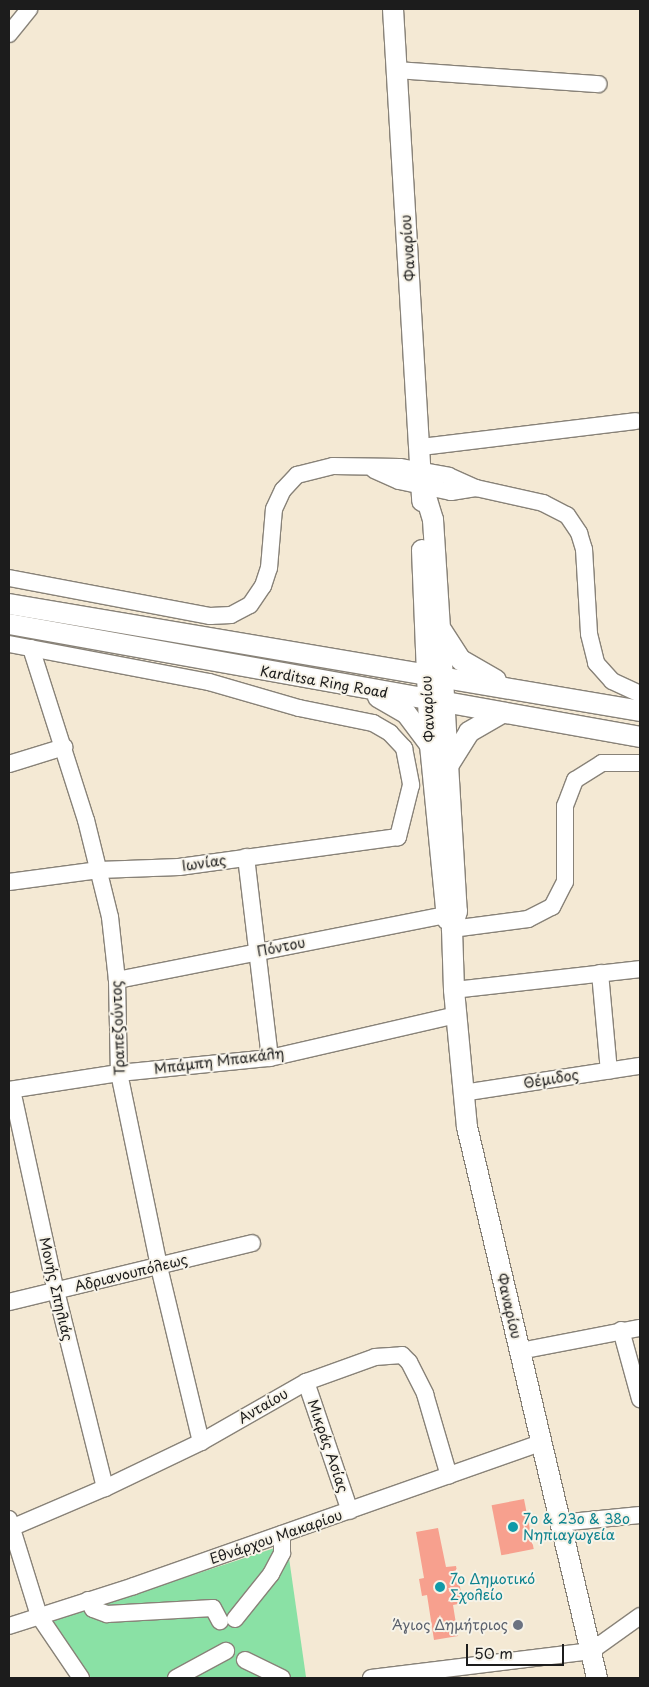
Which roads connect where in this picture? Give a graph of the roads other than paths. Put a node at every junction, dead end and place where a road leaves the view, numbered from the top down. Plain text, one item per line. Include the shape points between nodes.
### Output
1 (29, 9) edge
2 (393, 9) edge
3 (9, 34) edge
4 (397, 70) junction
5 (599, 84) dead end
6 (635, 422) dead end
7 (421, 447) junction
8 (423, 479) junction
9 (9, 578) edge
10 (9, 604) edge
11 (9, 624) edge
12 (433, 627) junction
13 (9, 644) edge
14 (31, 648) junction
15 (399, 670) junction
16 (435, 676) junction
17 (366, 690) junction
18 (521, 691) junction
19 (640, 694) edge
20 (436, 702) junction
21 (640, 712) edge
22 (502, 713) junction
23 (640, 737) edge
24 (430, 745) junction
25 (64, 747) junction
26 (640, 763) edge
27 (9, 764) edge
28 (448, 766) junction
29 (246, 858) junction
30 (99, 870) junction
31 (9, 882) edge
32 (448, 922) junction
33 (258, 952) junction
34 (640, 969) edge
35 (600, 974) junction
36 (117, 980) junction
37 (454, 990) junction
38 (456, 1015) junction
39 (270, 1058) junction
40 (640, 1066) edge
41 (609, 1070) junction
42 (119, 1073) junction
43 (10, 1090) edge
44 (462, 1093) junction
45 (252, 1243) dead end
46 (159, 1267) junction
47 (56, 1291) junction
48 (9, 1302) edge
49 (640, 1328) edge
50 (621, 1330) junction
51 (520, 1351) junction
52 (306, 1382) junction
53 (640, 1399) edge
54 (202, 1442) junction
55 (542, 1444) junction
56 (449, 1476) junction
57 (105, 1488) junction
58 (350, 1511) junction
59 (640, 1515) edge
60 (10, 1523) edge
61 (560, 1523) junction
62 (282, 1534) junction
63 (88, 1600) junction
64 (39, 1616) junction
65 (640, 1616) edge
66 (9, 1626) edge
67 (226, 1651) dead end
68 (591, 1652) junction
69 (245, 1660) dead end
70 (452, 1674) edge
71 (81, 1678) edge
72 (176, 1678) edge
73 (282, 1678) edge
74 (371, 1678) edge
75 (597, 1678) edge

1 - 3 street
2 - 4 main road, Φαναρίου
4 - 5 street
4 - 7 main road, Φαναρίου
6 - 7 street
7 - 8 main road, Φαναρίου
8 - 9 street via 370,468 322,467 302,473 290,481 274,509 269,568 263,586 250,605 231,615 210,616
8 - 12 main road, Φαναρίου
8 - 19 street via 451,492 476,488 543,503 562,511 572,520 584,548 589,634 596,663 612,681
10 - 15 main road, Karditsa Ring Road
11 - 17 main road, Karditsa Ring Road
12 - 15 main road
12 - 16 main road, Φαναρίου
12 - 18 main road via 471,668
13 - 14 street
14 - 25 street, Τραπεζούντος
14 - 29 street, Ιωνίας via 209,682 299,708 373,723 398,740 408,757 410,795 398,837
15 - 16 main road, Karditsa Ring Road
16 - 18 main road, Karditsa Ring Road
16 - 20 main road, Φαναρίου
17 - 20 main road, Karditsa Ring Road
17 - 24 main road via 406,713
18 - 21 main road, Karditsa Ring Road
20 - 22 main road, Karditsa Ring Road
20 - 24 main road, Φαναρίου
20 - 28 main road, Φαναρίου
22 - 23 main road, Karditsa Ring Road
22 - 28 main road via 469,732
24 - 32 main road, Φαναρίου
25 - 27 street
25 - 30 street, Τραπεζούντος
26 - 32 street, Πόντου via 602,763 575,780 565,806 564,882 552,907 528,919
28 - 32 main road, Φαναρίου via 457,910
29 - 30 street, Ιωνίας via 179,867
29 - 33 street
30 - 31 street, Ιωνίας
30 - 36 street, Τραπεζούντος via 111,926
32 - 33 street, Πόντου
32 - 37 main road, Φαναρίου
33 - 36 street, Πόντου
33 - 39 street
34 - 35 street
35 - 37 street
35 - 41 street
36 - 42 street, Τραπεζούντος
37 - 38 main road, Φαναρίου
38 - 39 street, Μπάμπη Μπακάλη
38 - 44 main road, Φαναρίου
39 - 42 street, Μπάμπη Μπακάλη
40 - 41 street, Θέμιδος
41 - 44 street, Θέμιδος
42 - 43 street, Μπάμπη Μπακάλη
42 - 46 street, Τραπεζούντος
43 - 47 street, Μονής Σπηλιάς
44 - 51 main road, Φαναρίου via 467,1127
45 - 46 street, Αδριανουπόλεως
46 - 47 street, Αδριανουπόλεως
46 - 54 street, Τραπεζούντος
47 - 48 street, Αδριανουπόλεως
47 - 57 street, Μονής Σπηλιάς
49 - 50 street
50 - 51 street
50 - 53 street
51 - 55 main road, Φαναρίου
52 - 54 street, Ανταίου
52 - 56 street, Ανταίου via 375,1357 402,1355 421,1384
52 - 58 street, Μικράς Ασίας
54 - 57 street, Ανταίου
55 - 56 street, Εθνάρχου Μακαρίου
55 - 61 main road, Φαναρίου
56 - 58 street, Εθνάρχου Μακαρίου
57 - 60 street, Ανταίου
58 - 62 street, Εθνάρχου Μακαρίου
59 - 61 street
60 - 64 street
61 - 68 main road, Φαναρίου
62 - 63 street, Εθνάρχου Μακαρίου
62 - 63 street via 282,1553 271,1574 228,1620 213,1608 107,1614 93,1609
63 - 64 street, Εθνάρχου Μακαρίου
64 - 66 street, Εθνάρχου Μακαρίου
64 - 71 street
65 - 68 street
67 - 72 street
68 - 70 street
68 - 75 main road, Φαναρίου
69 - 73 street
70 - 74 street

